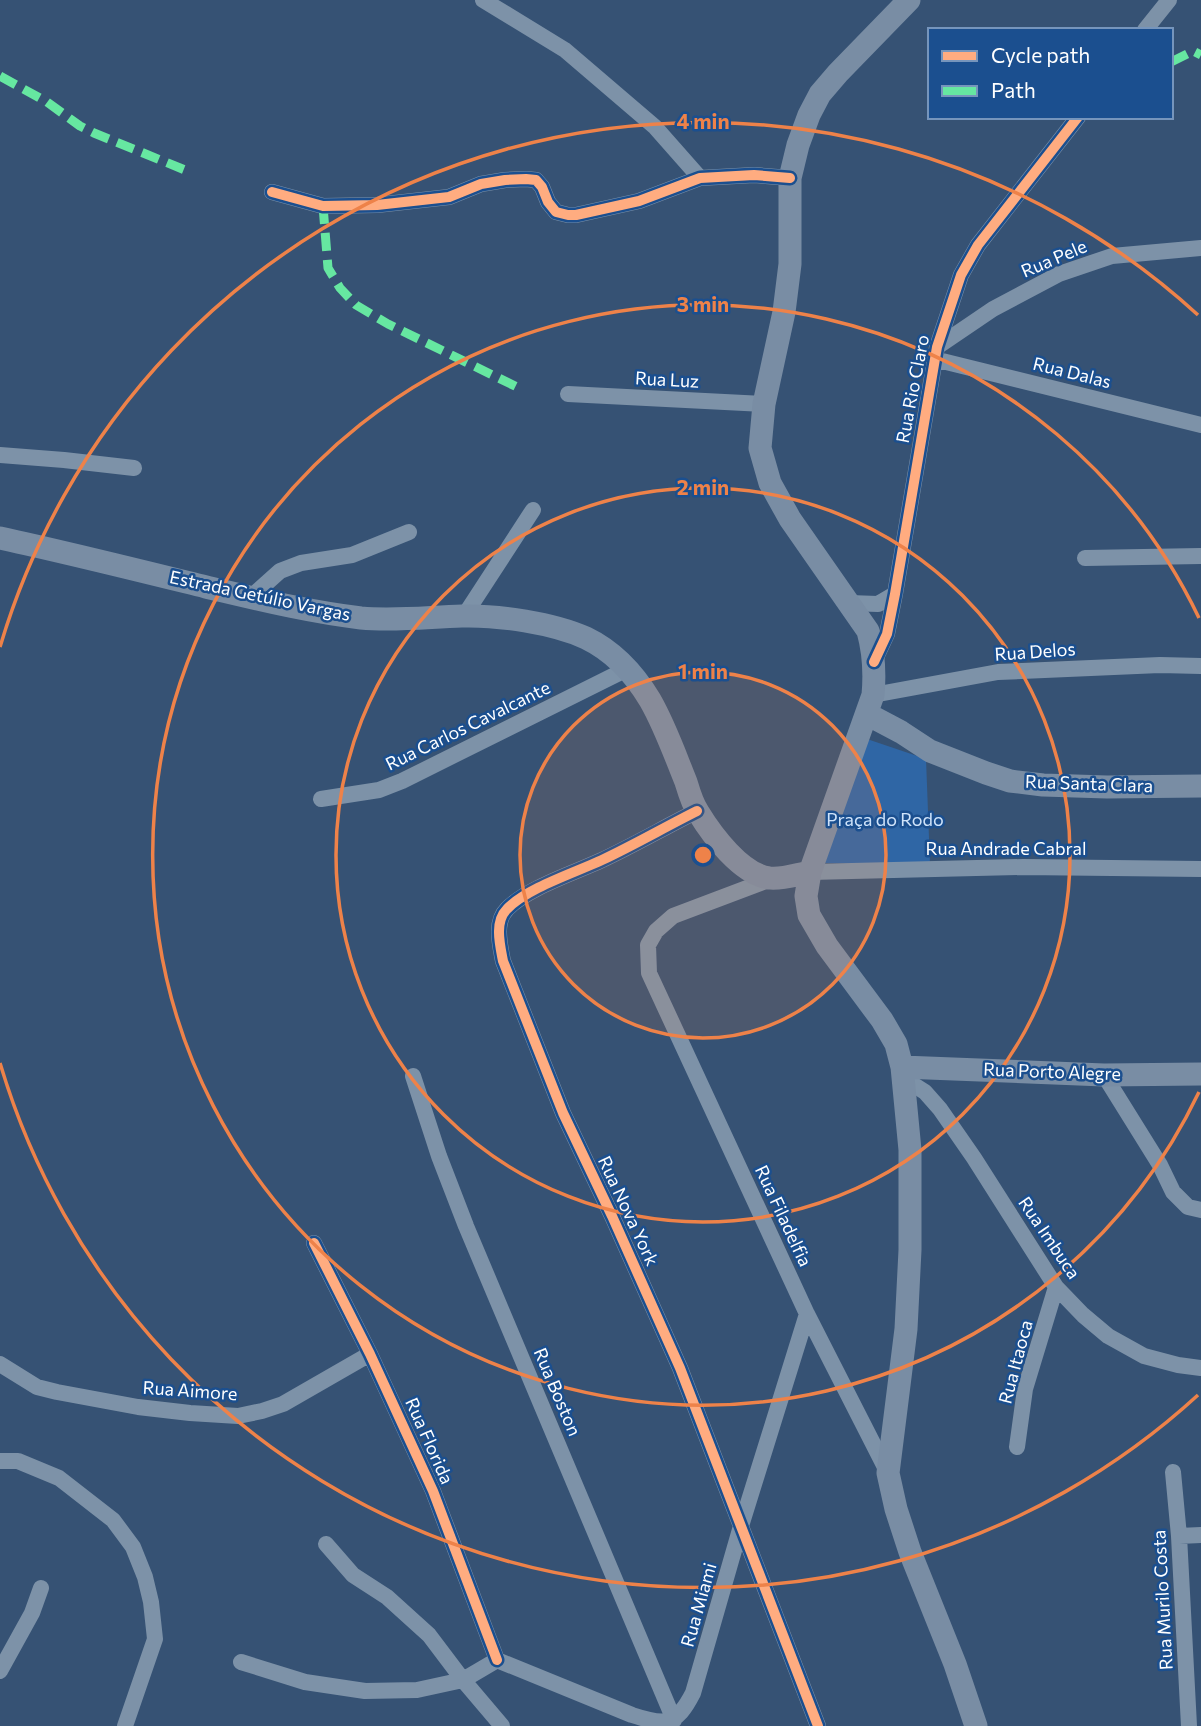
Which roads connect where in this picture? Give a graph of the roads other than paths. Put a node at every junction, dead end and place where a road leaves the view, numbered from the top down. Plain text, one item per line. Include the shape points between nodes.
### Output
1 (484, 0) edge
2 (909, 0) edge
3 (1169, 0) edge
4 (1148, 28) edge
5 (1075, 119) edge
6 (700, 178) junction
7 (790, 178) junction
8 (272, 192) dead end
9 (1201, 248) edge
10 (935, 353) junction
11 (568, 394) dead end
12 (764, 404) junction
13 (1201, 425) edge
14 (8, 456) edge
15 (0, 468) edge
16 (134, 468) dead end
17 (533, 510) dead end
18 (409, 532) dead end
19 (0, 538) edge
20 (1201, 556) edge
21 (1085, 558) dead end
22 (895, 594) junction
23 (251, 597) junction
24 (849, 603) junction
25 (464, 616) junction
26 (874, 662) junction
27 (1201, 666) edge
28 (627, 669) junction
29 (870, 705) junction
30 (1201, 786) edge
31 (321, 799) dead end
32 (697, 811) junction
33 (1201, 869) edge
34 (810, 872) junction
35 (771, 879) junction
36 (903, 1072) junction
37 (1201, 1074) edge
38 (1104, 1075) junction
39 (413, 1076) dead end
40 (1201, 1210) edge
41 (314, 1243) dead end
42 (1056, 1287) junction
43 (807, 1314) junction
44 (370, 1354) junction
45 (0, 1364) edge
46 (1201, 1368) edge
47 (1017, 1447) dead end
48 (0, 1461) edge
49 (1173, 1472) dead end
50 (888, 1474) junction
51 (741, 1526) junction
52 (1201, 1535) edge
53 (1179, 1536) junction
54 (326, 1544) dead end
55 (40, 1588) dead end
56 (497, 1660) junction
57 (241, 1662) dead end
58 (0, 1671) edge
59 (463, 1680) junction
60 (674, 1720) junction
61 (125, 1726) edge
62 (502, 1726) edge
63 (818, 1726) edge
64 (976, 1726) edge
65 (1189, 1726) edge

1 - 6 street via 565,50 655,127
2 - 7 main road via 820,94 798,145
3 - 4 street
5 - 10 street, Rua Rio Claro via 978,245 961,275
6 - 7 street via 754,174
6 - 8 street via 639,201 576,215 556,212 536,180 526,178 481,184 449,197 377,205 323,206
7 - 12 main road via 790,264
9 - 10 street, Rua Pele via 1112,256 1059,274 993,309
10 - 13 street, Rua Dalas
10 - 22 street, Rua Rio Claro
11 - 12 street, Rua Luz
12 - 24 main road via 760,448 770,483
14 - 15 street
14 - 16 street
17 - 25 street
18 - 23 street via 352,555 280,571
19 - 23 main road, Estrada Getúlio Vargas
20 - 21 street
22 - 24 street via 878,604
22 - 26 street, Rua Rio Claro via 887,634
23 - 25 main road, Estrada Getúlio Vargas via 362,618
24 - 26 main road via 868,631
25 - 28 main road, Estrada Getúlio Vargas via 508,618 557,628 587,638
26 - 29 main road
27 - 29 street, Rua Delos via 998,672
28 - 31 street, Rua Carlos Cavalcante via 402,781 379,790
28 - 32 main road, Estrada Getúlio Vargas via 665,729
29 - 30 main road, Rua Santa Clara via 930,751 1010,781 1094,787
29 - 34 main road
32 - 35 main road, Estrada Getúlio Vargas via 742,867
32 - 51 street, Rua Nova York via 530,892 505,910 499,942 563,1112 680,1368
33 - 34 street, Rua Andrade Cabral
34 - 35 main road
34 - 36 main road via 809,915 882,1020 896,1044
35 - 43 street, Rua Filadelfia via 673,916 648,945 649,973
36 - 38 main road, Rua Porto Alegre
36 - 42 street, Rua Imbuca via 940,1109
36 - 50 main road via 910,1150 910,1250 906,1329
37 - 38 main road, Rua Porto Alegre
38 - 40 street via 1173,1192 1188,1207
39 - 60 street, Rua Boston via 466,1226
41 - 44 street, Rua Florida
42 - 46 street, Rua Imbuca via 1108,1336 1144,1356
42 - 47 street, Rua Itaoca via 1025,1389
43 - 50 street, Rua Filadelfia
43 - 51 street, Rua Miami
44 - 45 street, Rua Aimore via 283,1404 238,1416 138,1407 57,1392 37,1387
44 - 56 street, Rua Florida via 433,1491
48 - 61 street via 18,1461 59,1478 113,1520 133,1547 151,1602 155,1639
49 - 53 street, Rua Murilo Costa
50 - 64 main road via 910,1552
51 - 60 street, Rua Miami via 693,1693
51 - 63 street, Rua Nova York
52 - 53 street
53 - 65 street, Rua Murilo Costa
54 - 59 street via 353,1575 387,1597 429,1635
55 - 58 street via 32,1613
56 - 59 street
56 - 60 street via 632,1715 655,1722
57 - 59 street via 305,1682 365,1691 417,1690
59 - 62 street

